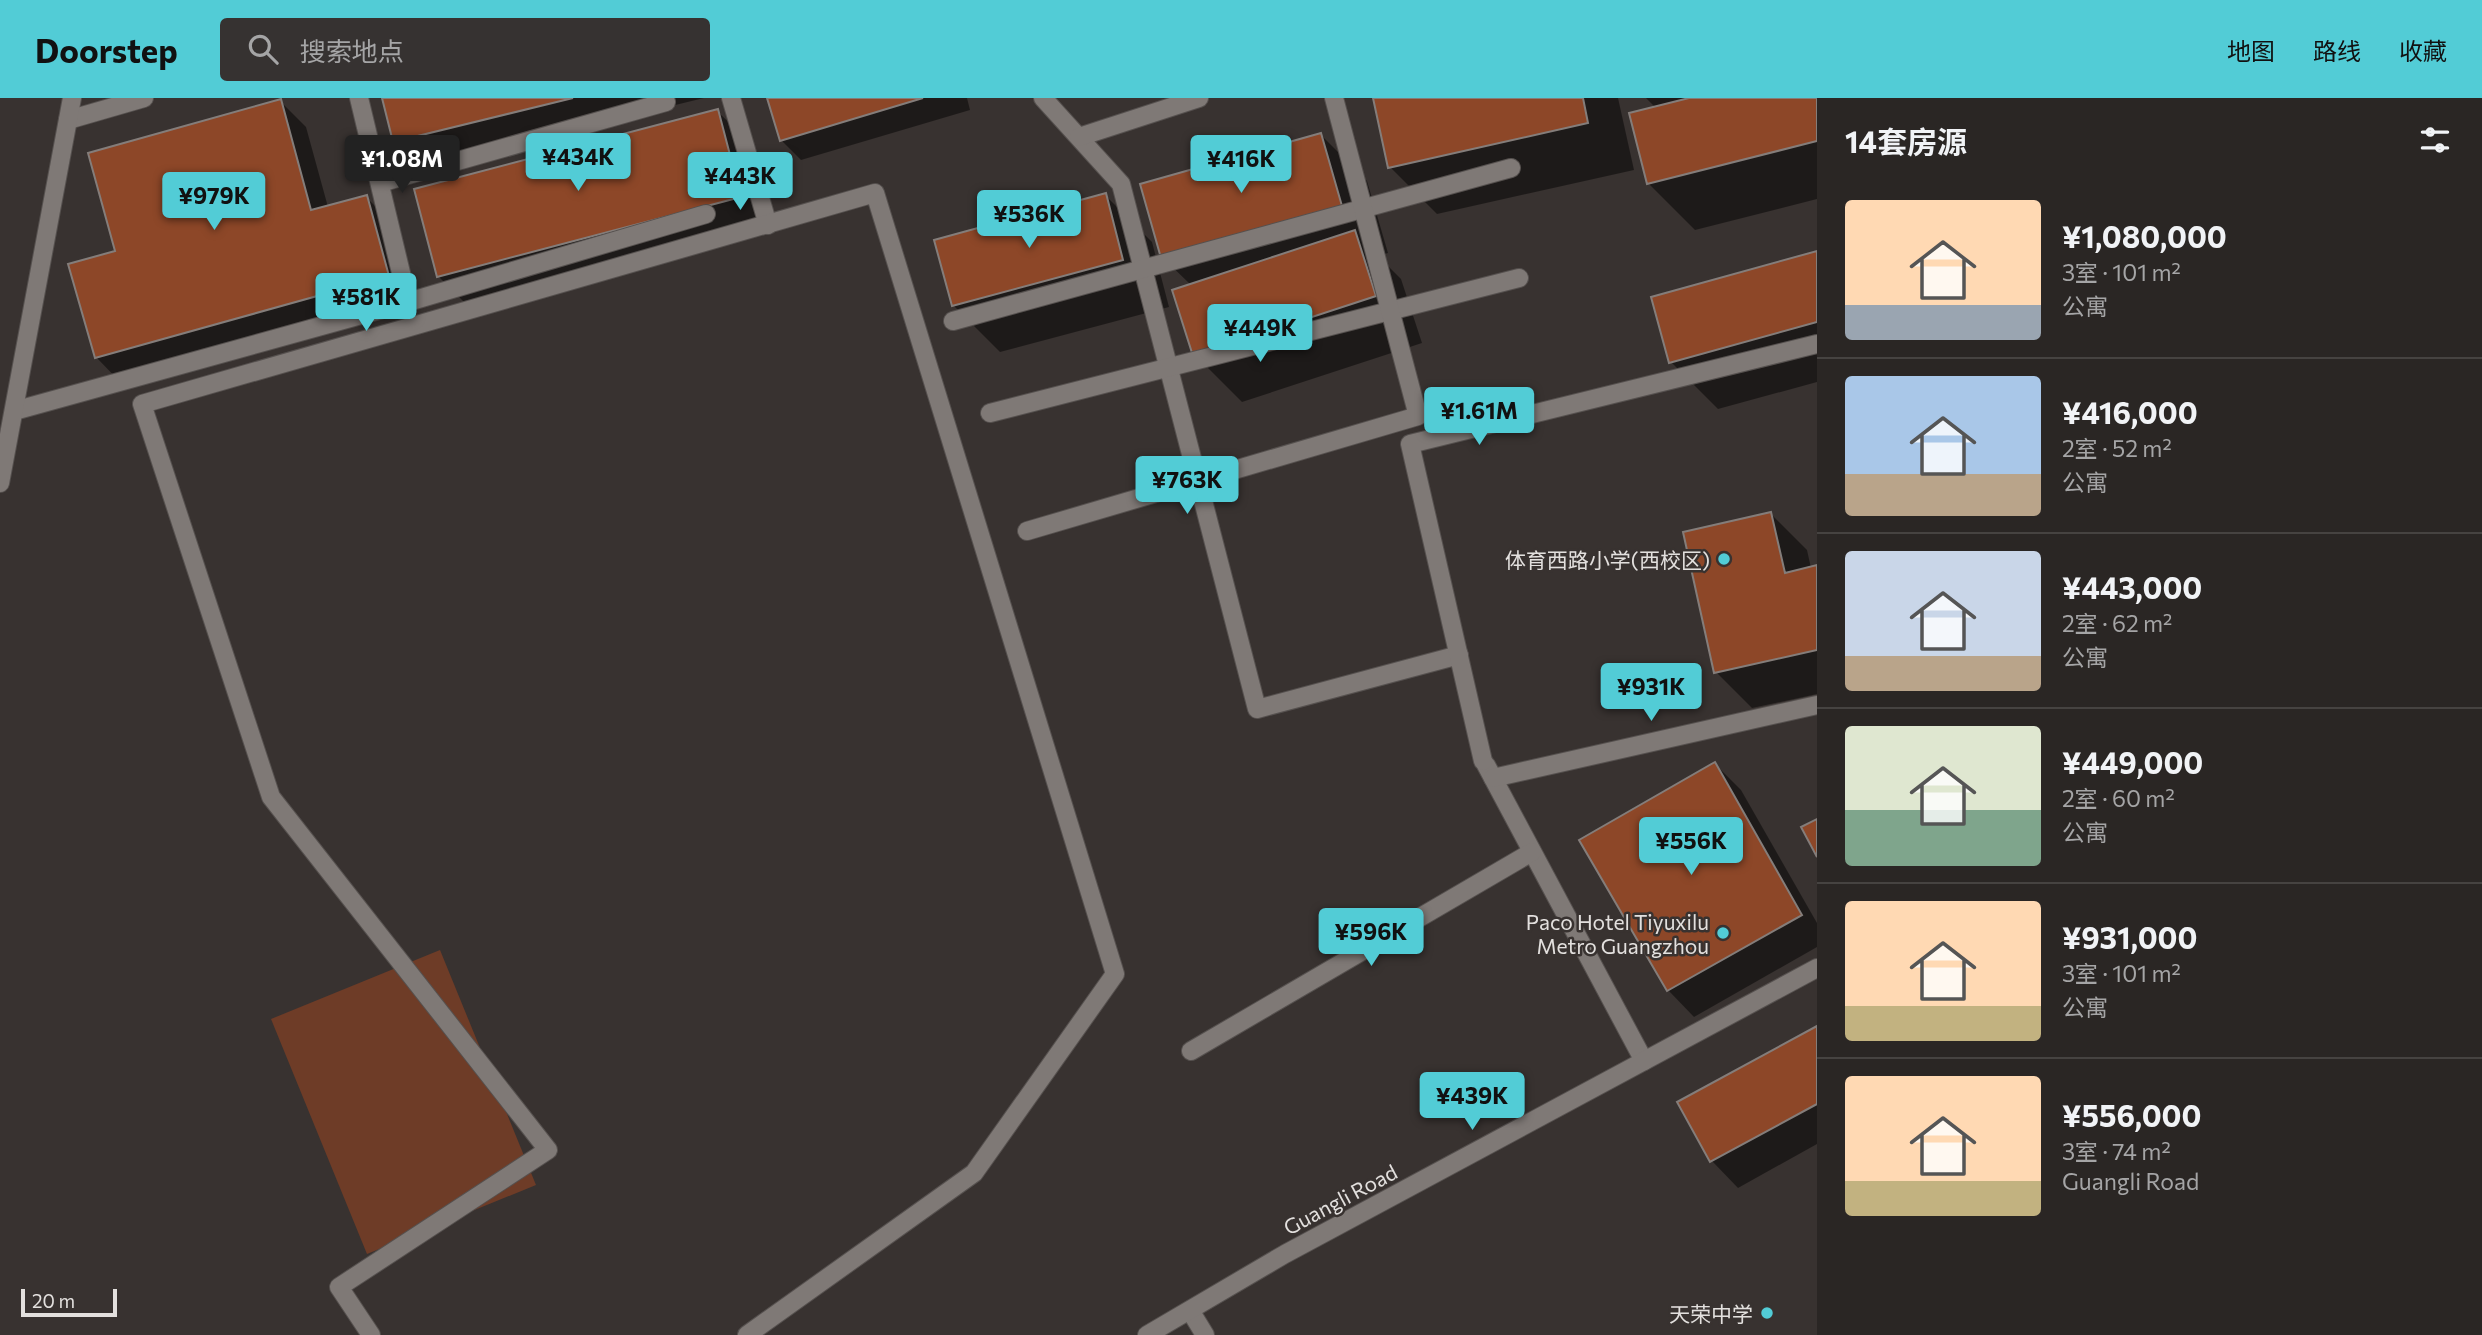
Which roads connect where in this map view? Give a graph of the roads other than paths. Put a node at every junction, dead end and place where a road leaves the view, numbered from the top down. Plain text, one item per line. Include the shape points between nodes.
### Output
1 (72, 98) edge
2 (144, 98) edge
3 (359, 98) edge
4 (731, 98) edge
5 (1043, 98) edge
6 (1199, 98) edge
7 (1334, 98) edge
8 (666, 102) dead end
9 (68, 120) junction
10 (1079, 137) junction
11 (1511, 168) dead end
12 (380, 183) junction
13 (706, 214) dead end
14 (768, 225) junction
15 (1520, 278) dead end
16 (408, 302) junction
17 (953, 321) dead end
18 (1817, 344) edge
19 (13, 411) junction
20 (990, 413) dead end
21 (0, 484) edge
22 (1027, 531) dead end
23 (1459, 656) junction
24 (1817, 705) edge
25 (1493, 778) junction
26 (1532, 852) junction
27 (1817, 968) edge
28 (1191, 1051) dead end
29 (1644, 1061) junction
30 (1191, 1312) junction
31 (371, 1335) edge
32 (747, 1335) edge
33 (1147, 1335) edge
34 (1205, 1335) edge

1 - 9 street
2 - 9 street
3 - 12 street
4 - 14 street
5 - 10 street
6 - 10 street
7 - 22 street via 1418,416
8 - 12 street
9 - 19 street
10 - 23 street via 1121,184 1256,709
11 - 17 street
12 - 16 street
13 - 16 street
14 - 31 street via 142,404 271,797 548,1150 339,1287
14 - 32 street via 875,193 1115,974 975,1173
15 - 20 street
16 - 19 street
18 - 23 street via 1410,444
19 - 21 street
23 - 25 street via 1483,761
24 - 25 street
25 - 26 street
26 - 28 street
26 - 29 street
27 - 29 street, Guangli Road
29 - 30 street, Guangli Road via 1285,1254
30 - 33 street, Guangli Road
30 - 34 street

